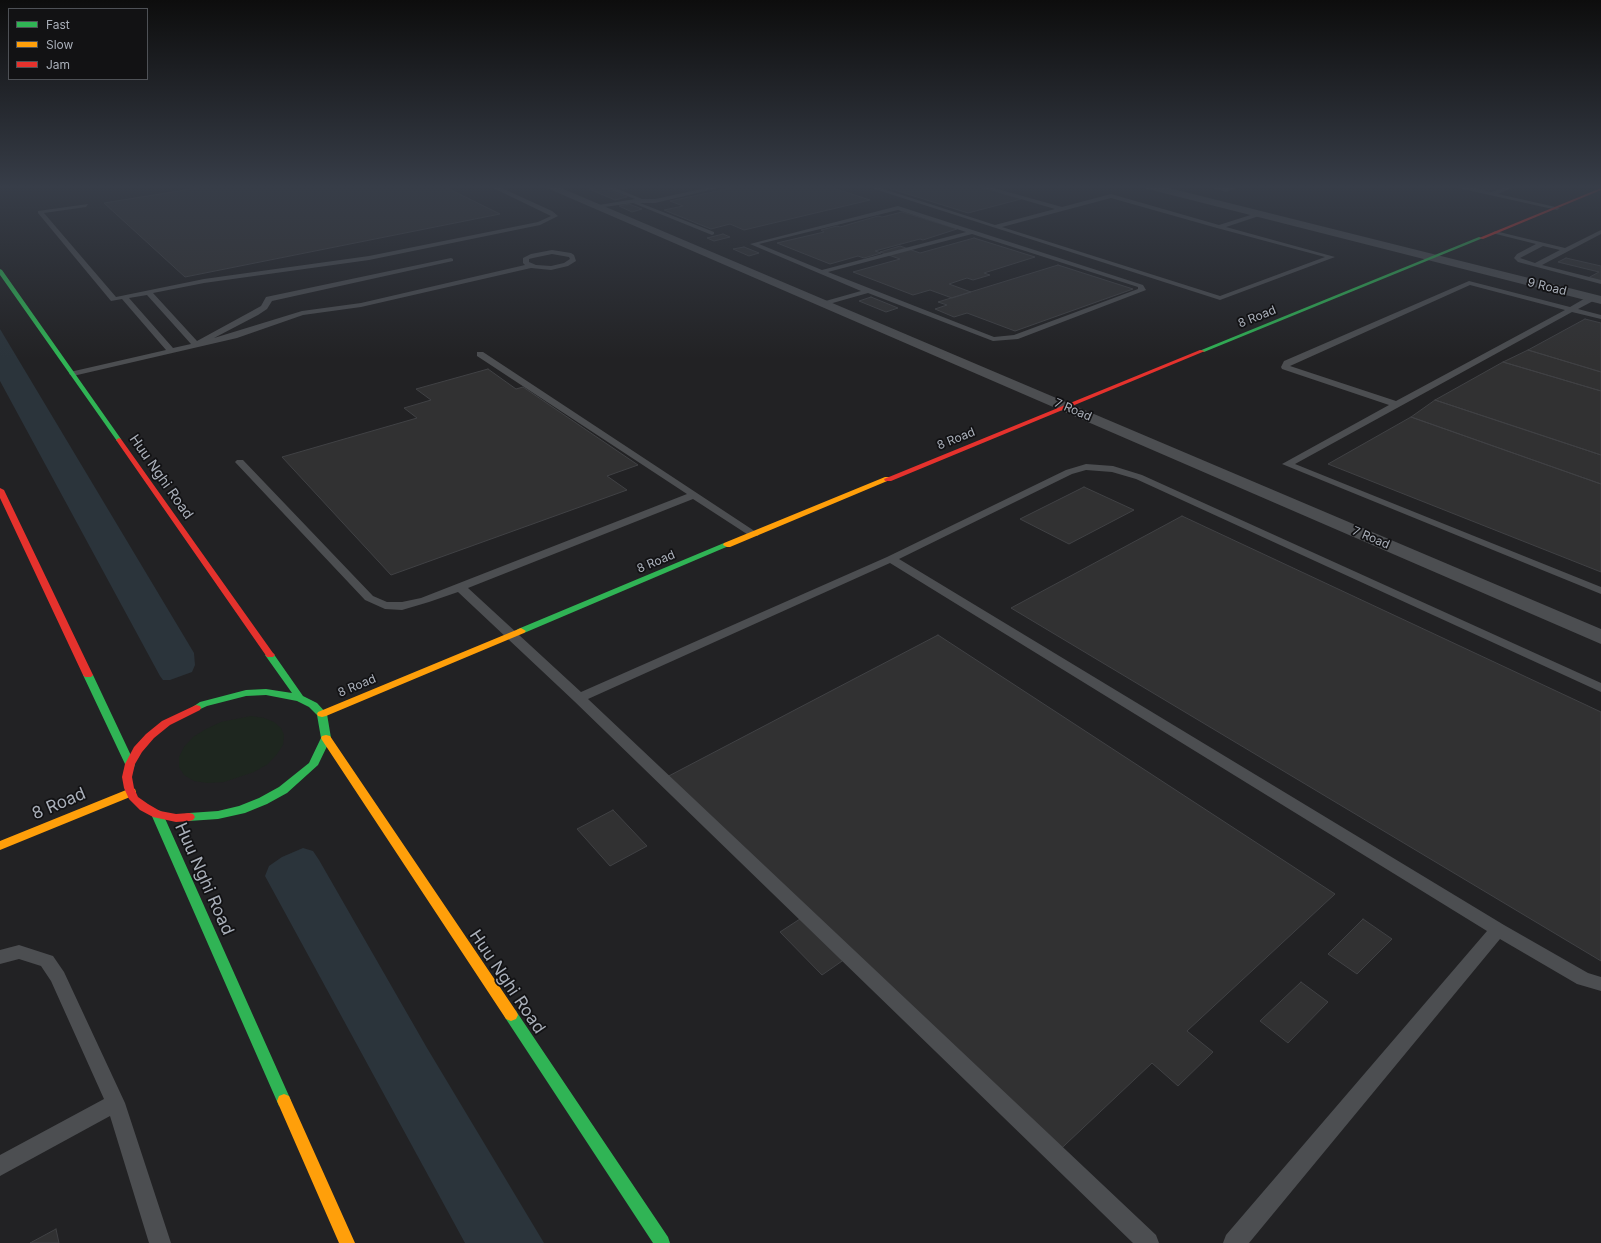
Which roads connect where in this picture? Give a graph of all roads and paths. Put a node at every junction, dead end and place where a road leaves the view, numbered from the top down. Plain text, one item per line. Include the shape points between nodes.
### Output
1 (66, 243) edge
2 (442, 243) edge
3 (681, 243) edge
4 (757, 243) edge
5 (931, 243) edge
6 (1006, 243) edge
7 (1046, 243) edge
8 (1280, 243) edge
9 (1375, 243) edge
10 (1471, 243) edge
11 (1538, 243) edge
12 (1580, 243) edge
13 (1542, 244) junction
14 (1566, 250) junction
15 (1434, 258) junction
16 (451, 260) dead end
17 (529, 266) junction
18 (1534, 266) junction
19 (0, 271) edge
20 (822, 272) junction
21 (1601, 282) edge
22 (868, 291) junction
23 (148, 292) junction
24 (124, 297) junction
25 (1597, 299) edge
26 (825, 304) junction
27 (1572, 309) junction
28 (1601, 317) edge
29 (196, 345) junction
30 (171, 350) junction
31 (480, 354) dead end
32 (73, 374) junction
33 (1396, 404) junction
34 (1066, 408) junction
35 (240, 462) dead end
36 (0, 490) edge
37 (694, 496) junction
38 (754, 534) junction
39 (891, 559) junction
40 (460, 587) junction
41 (1601, 591) edge
42 (509, 635) junction
43 (1601, 637) edge
44 (1601, 688) edge
45 (300, 698) junction
46 (579, 698) junction
47 (322, 714) junction
48 (326, 738) junction
49 (130, 764) junction
50 (131, 792) junction
51 (157, 814) junction
52 (0, 846) edge
53 (1498, 930) junction
54 (0, 957) edge
55 (1601, 984) edge
56 (115, 1103) junction
57 (0, 1166) edge
58 (160, 1243) edge
59 (347, 1243) edge
60 (662, 1243) edge
61 (1148, 1243) edge
62 (1234, 1243) edge

1 - 24 lane via 114,299
2 - 23 lane via 369,258 204,281
3 - 26 street, 7 Road
4 - 20 lane via 753,244
5 - 20 lane
6 - 22 lane via 1141,286 1142,290 1015,337 1002,339 993,339
7 - 8 lane via 1220,298 1332,257
9 - 15 street, 9 Road
10 - 15 main road, 8 Road
11 - 13 lane
12 - 14 lane
13 - 14 lane
13 - 18 lane via 1517,258
14 - 18 lane
15 - 25 street, 9 Road
15 - 34 main road, 8 Road
16 - 29 lane via 269,299 264,307 255,313
17 - 17 lane via 559,266 571,262 574,257 566,253 544,253 526,258 526,264
17 - 29 lane via 374,302 302,313 234,336
18 - 21 lane
19 - 32 main road, Huu Nghi Road
20 - 22 lane
22 - 26 lane
23 - 24 lane
23 - 29 lane
24 - 30 lane
25 - 27 lane
26 - 34 street, 7 Road
27 - 28 lane
27 - 33 lane
27 - 33 lane via 1469,283 1288,363 1285,367
29 - 30 lane
30 - 32 lane
31 - 37 lane
32 - 45 main road, Huu Nghi Road
33 - 41 lane via 1287,464
34 - 38 main road, 8 Road
34 - 43 street, 7 Road
35 - 40 lane via 369,598 385,605 402,606
36 - 49 main road
37 - 38 lane
37 - 40 lane
38 - 42 main road, 8 Road
39 - 44 lane via 1069,472 1086,467 1113,469 1139,477
39 - 46 lane
39 - 53 lane
40 - 42 lane
42 - 46 lane
42 - 47 main road, 8 Road
45 - 47 main road
45 - 49 main road via 285,694 253,693 226,697 204,704 166,723 150,736
46 - 61 lane
47 - 48 main road via 326,725
48 - 51 main road via 313,765 283,790 263,801 241,810 218,815 176,818
48 - 60 main road, Huu Nghi Road
49 - 50 main road via 127,777
50 - 51 main road via 134,799
50 - 52 main road, 8 Road
51 - 59 main road, Huu Nghi Road
53 - 55 lane via 1583,979
53 - 62 lane
54 - 56 lane via 19,952 47,961 58,977
56 - 57 lane
56 - 58 lane

